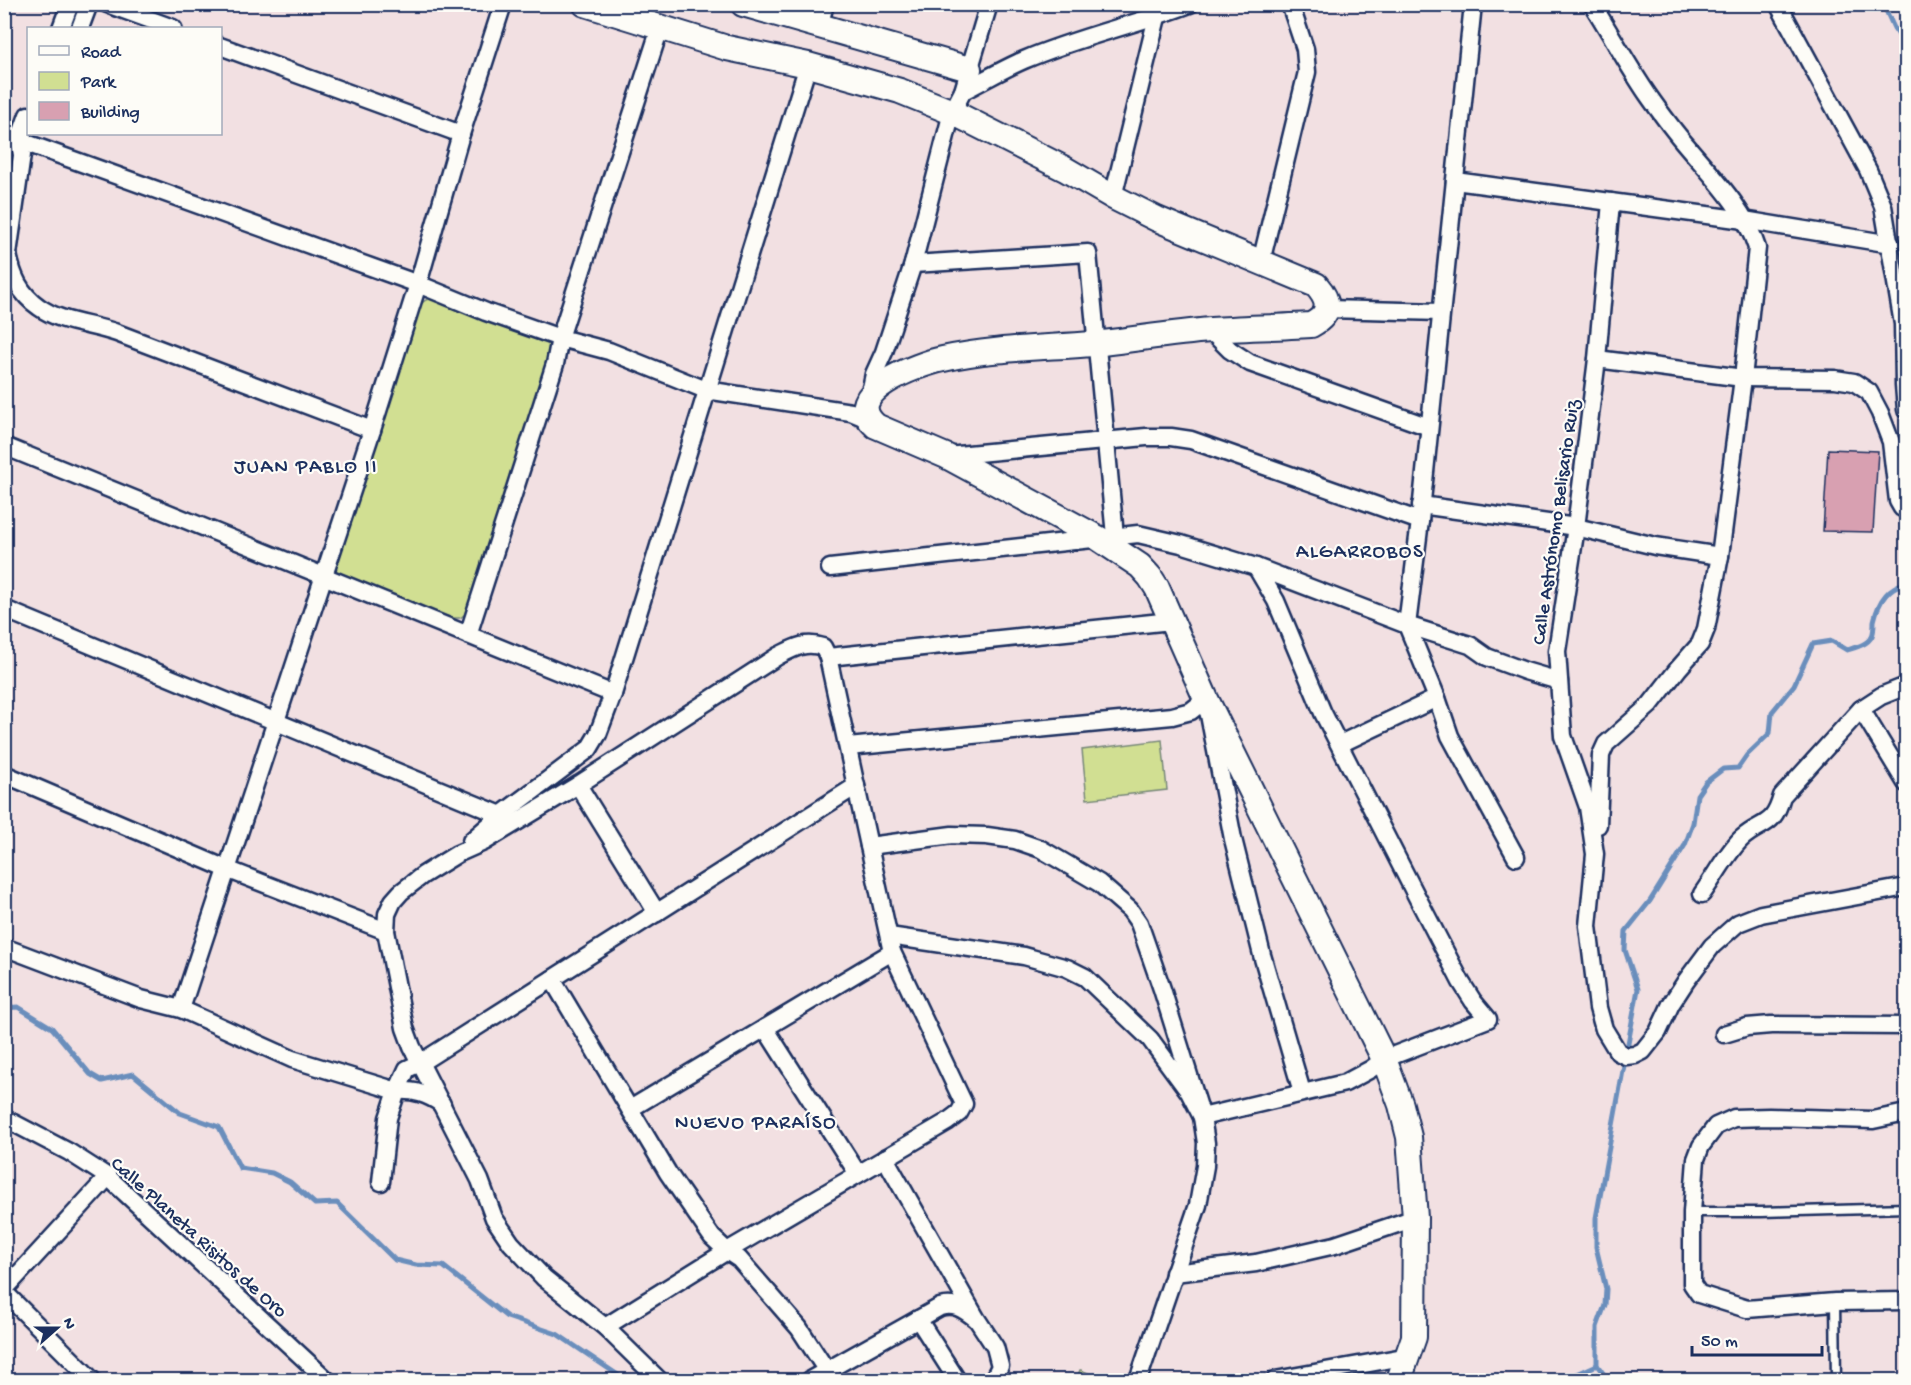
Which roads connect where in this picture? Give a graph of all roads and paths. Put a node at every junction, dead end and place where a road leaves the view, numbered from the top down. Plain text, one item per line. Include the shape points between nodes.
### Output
1 (70, 4) edge
2 (89, 4) edge
3 (107, 4) edge
4 (503, 4) edge
5 (585, 4) edge
6 (743, 4) edge
7 (989, 4) edge
8 (1190, 4) edge
9 (1290, 4) edge
10 (1473, 4) edge
11 (1592, 4) edge
12 (1778, 4) edge
13 (822, 16) edge
14 (1157, 17) junction
15 (61, 27) edge
16 (80, 27) edge
17 (170, 27) edge
18 (660, 28) junction
19 (222, 47) edge
20 (808, 65) junction
21 (961, 91) junction
22 (27, 122) edge
23 (461, 134) junction
24 (24, 142) edge
25 (1455, 181) junction
26 (1718, 182) junction
27 (1113, 197) junction
28 (1611, 202) junction
29 (1700, 214) junction
30 (1744, 220) junction
31 (1891, 244) junction
32 (6, 259) edge
33 (1261, 262) junction
34 (913, 264) junction
35 (418, 284) junction
36 (1327, 309) junction
37 (1441, 312) junction
38 (1210, 330) junction
39 (560, 338) junction
40 (1096, 344) junction
41 (1597, 359) junction
42 (1743, 378) junction
43 (706, 390) junction
44 (868, 409) junction
45 (1906, 410) edge
46 (1429, 427) junction
47 (372, 430) junction
48 (1106, 442) junction
49 (4, 446) edge
50 (946, 456) junction
51 (1906, 506) edge
52 (1420, 513) junction
53 (1576, 527) junction
54 (1107, 537) junction
55 (1720, 556) junction
56 (1256, 567) junction
57 (830, 568) dead end
58 (323, 576) junction
59 (4, 609) edge
60 (1171, 621) junction
61 (1407, 626) junction
62 (468, 635) junction
63 (828, 657) junction
64 (1559, 681) junction
65 (1906, 686) edge
66 (613, 694) junction
67 (1437, 698) junction
68 (1206, 699) junction
69 (1861, 710) junction
70 (276, 722) junction
71 (1340, 744) junction
72 (848, 747) junction
73 (4, 774) edge
74 (1906, 783) edge
75 (578, 784) junction
76 (856, 786) junction
77 (501, 815) junction
78 (869, 846) junction
79 (457, 854) junction
80 (1595, 854) junction
81 (1516, 857) dead end
82 (229, 870) junction
83 (1906, 887) edge
84 (1702, 894) dead end
85 (657, 913) junction
86 (386, 931) junction
87 (891, 944) junction
88 (4, 947) edge
89 (552, 979) junction
90 (181, 1009) junction
91 (1906, 1026) edge
92 (765, 1028) junction
93 (1724, 1034) dead end
94 (1384, 1059) junction
95 (420, 1063) junction
96 (397, 1091) junction
97 (1302, 1092) junction
98 (442, 1104) junction
99 (630, 1109) junction
100 (1906, 1113) edge
101 (1202, 1117) junction
102 (4, 1118) edge
103 (885, 1158) junction
104 (858, 1174) junction
105 (108, 1178) junction
106 (381, 1182) dead end
107 (1906, 1208) edge
108 (1692, 1212) junction
109 (1415, 1218) junction
110 (727, 1251) junction
111 (1174, 1273) junction
112 (4, 1291) edge
113 (1906, 1301) edge
114 (1835, 1302) junction
115 (976, 1318) junction
116 (918, 1319) junction
117 (605, 1327) junction
118 (1409, 1356) junction
119 (827, 1371) junction
120 (92, 1380) edge
121 (327, 1380) edge
122 (659, 1380) edge
123 (810, 1380) edge
124 (957, 1380) edge
125 (993, 1380) edge
126 (1138, 1380) edge
127 (1275, 1380) edge
128 (1399, 1380) edge
129 (1836, 1380) edge

1 - 15 street
2 - 16 street
3 - 17 street
4 - 23 street
5 - 18 street
6 - 13 street
7 - 21 street
8 - 14 street
9 - 33 street via 1305,49 1307,72
10 - 25 street
11 - 26 street via 1647,94
12 - 31 street via 1869,170 1883,206
13 - 21 street
14 - 21 street via 1023,60
14 - 27 street
18 - 20 street via 727,48
18 - 39 street
19 - 23 street
20 - 21 street via 900,91
20 - 43 street
21 - 27 street via 1065,168
21 - 34 street
22 - 24 street
23 - 35 street
24 - 32 street
24 - 35 street
25 - 28 street
25 - 37 street
26 - 29 street via 1723,196 1721,205
26 - 30 street
27 - 33 street
28 - 29 street
28 - 41 street, Calle Astrónomo Belisario Ruiz
29 - 30 street
30 - 31 street
30 - 42 street via 1757,248
31 - 45 street via 1903,324
32 - 47 street via 28,298 54,315 108,330
33 - 36 street via 1316,285 1325,295
34 - 40 street via 1089,253
34 - 44 street via 874,374
35 - 39 street
35 - 47 street
36 - 37 street
36 - 38 street via 1321,320 1311,325
37 - 46 street
38 - 40 street
38 - 46 street via 1250,363
39 - 43 street via 609,351
39 - 62 street
40 - 44 street via 963,355 916,366 879,386
40 - 48 street
41 - 42 street
41 - 53 street, Calle Astrónomo Belisario Ruiz
42 - 51 street via 1845,380 1869,392 1891,442 1898,501
42 - 55 street
43 - 44 street via 851,412
43 - 66 street
44 - 50 street via 876,426
46 - 52 street
47 - 58 street
48 - 50 street
48 - 52 street via 1146,437 1191,440
48 - 54 street
49 - 58 street
50 - 54 street
52 - 53 street
52 - 61 street
53 - 55 street via 1655,546
53 - 64 street, Calle Astrónomo Belisario Ruiz via 1557,651
54 - 56 street via 1138,534
54 - 57 street
54 - 60 street via 1150,577
55 - 80 street via 1700,644 1650,705 1606,744 1601,755
56 - 61 street
56 - 71 street via 1276,601
58 - 62 street
58 - 70 street
59 - 70 street
60 - 63 street
60 - 68 street
61 - 64 street via 1470,645 1487,657
61 - 67 street
62 - 66 street
63 - 72 street
63 - 75 street via 823,647 799,645
64 - 80 street, Calle Astrónomo Belisario Ruiz via 1563,736 1588,807
65 - 69 street
66 - 77 street via 589,749
67 - 71 street
67 - 81 street via 1450,736
68 - 72 street via 1191,711 1172,716
68 - 94 street
68 - 97 street via 1233,839
69 - 74 street
69 - 84 street via 1782,796 1770,821 1740,840
70 - 77 street
70 - 82 street
71 - 94 street via 1461,982 1488,1019
72 - 76 street
73 - 82 street
75 - 79 street via 484,842
75 - 85 street
76 - 78 street
76 - 85 street
77 - 79 street
78 - 87 street
78 - 101 street via 952,835 1015,840 1065,862 1114,894 1139,923
79 - 86 street via 401,892 387,914
80 - 83 street, Calle Astrónomo Belisario Ruiz via 1588,926 1598,1008 1611,1044 1626,1056 1635,1056 1650,1044 1686,981 1712,946 1738,922 1761,914
82 - 86 street
82 - 90 street
85 - 89 street
86 - 95 street via 405,1028
87 - 92 street
87 - 101 street via 1024,956 1085,977 1150,1039 1189,1092
87 - 103 street via 964,1104 947,1122
88 - 90 street via 141,999
89 - 95 street
89 - 99 street
90 - 96 street via 292,1059
91 - 93 street via 1771,1025
92 - 99 street
92 - 104 street
94 - 97 street via 1345,1083
94 - 109 street via 1409,1137
95 - 96 street via 407,1069
95 - 98 street
96 - 98 street via 427,1094
96 - 106 street via 388,1118
97 - 101 street
98 - 117 street via 502,1232 544,1278
99 - 110 street via 668,1173 712,1237
100 - 108 street via 1874,1120 1769,1117 1725,1121 1708,1134 1701,1146 1696,1160
101 - 111 street via 1205,1166 1198,1204
102 - 105 street, Calle Planeta Risitos de Oro via 69,1152
103 - 104 street
103 - 115 street
104 - 110 street
105 - 112 street
105 - 121 street, Calle Planeta Risitos de Oro
107 - 108 lane
108 - 114 street via 1692,1284 1699,1294 1747,1309
109 - 111 street via 1335,1245 1256,1263
109 - 118 street via 1414,1337
110 - 117 street
110 - 119 street via 739,1259 800,1328
111 - 126 street
112 - 120 street
113 - 114 street
114 - 129 lane
115 - 116 street via 950,1305
115 - 125 street via 998,1357 1000,1366
116 - 119 street
116 - 124 street
117 - 122 street
118 - 127 street
118 - 128 street
119 - 123 street

